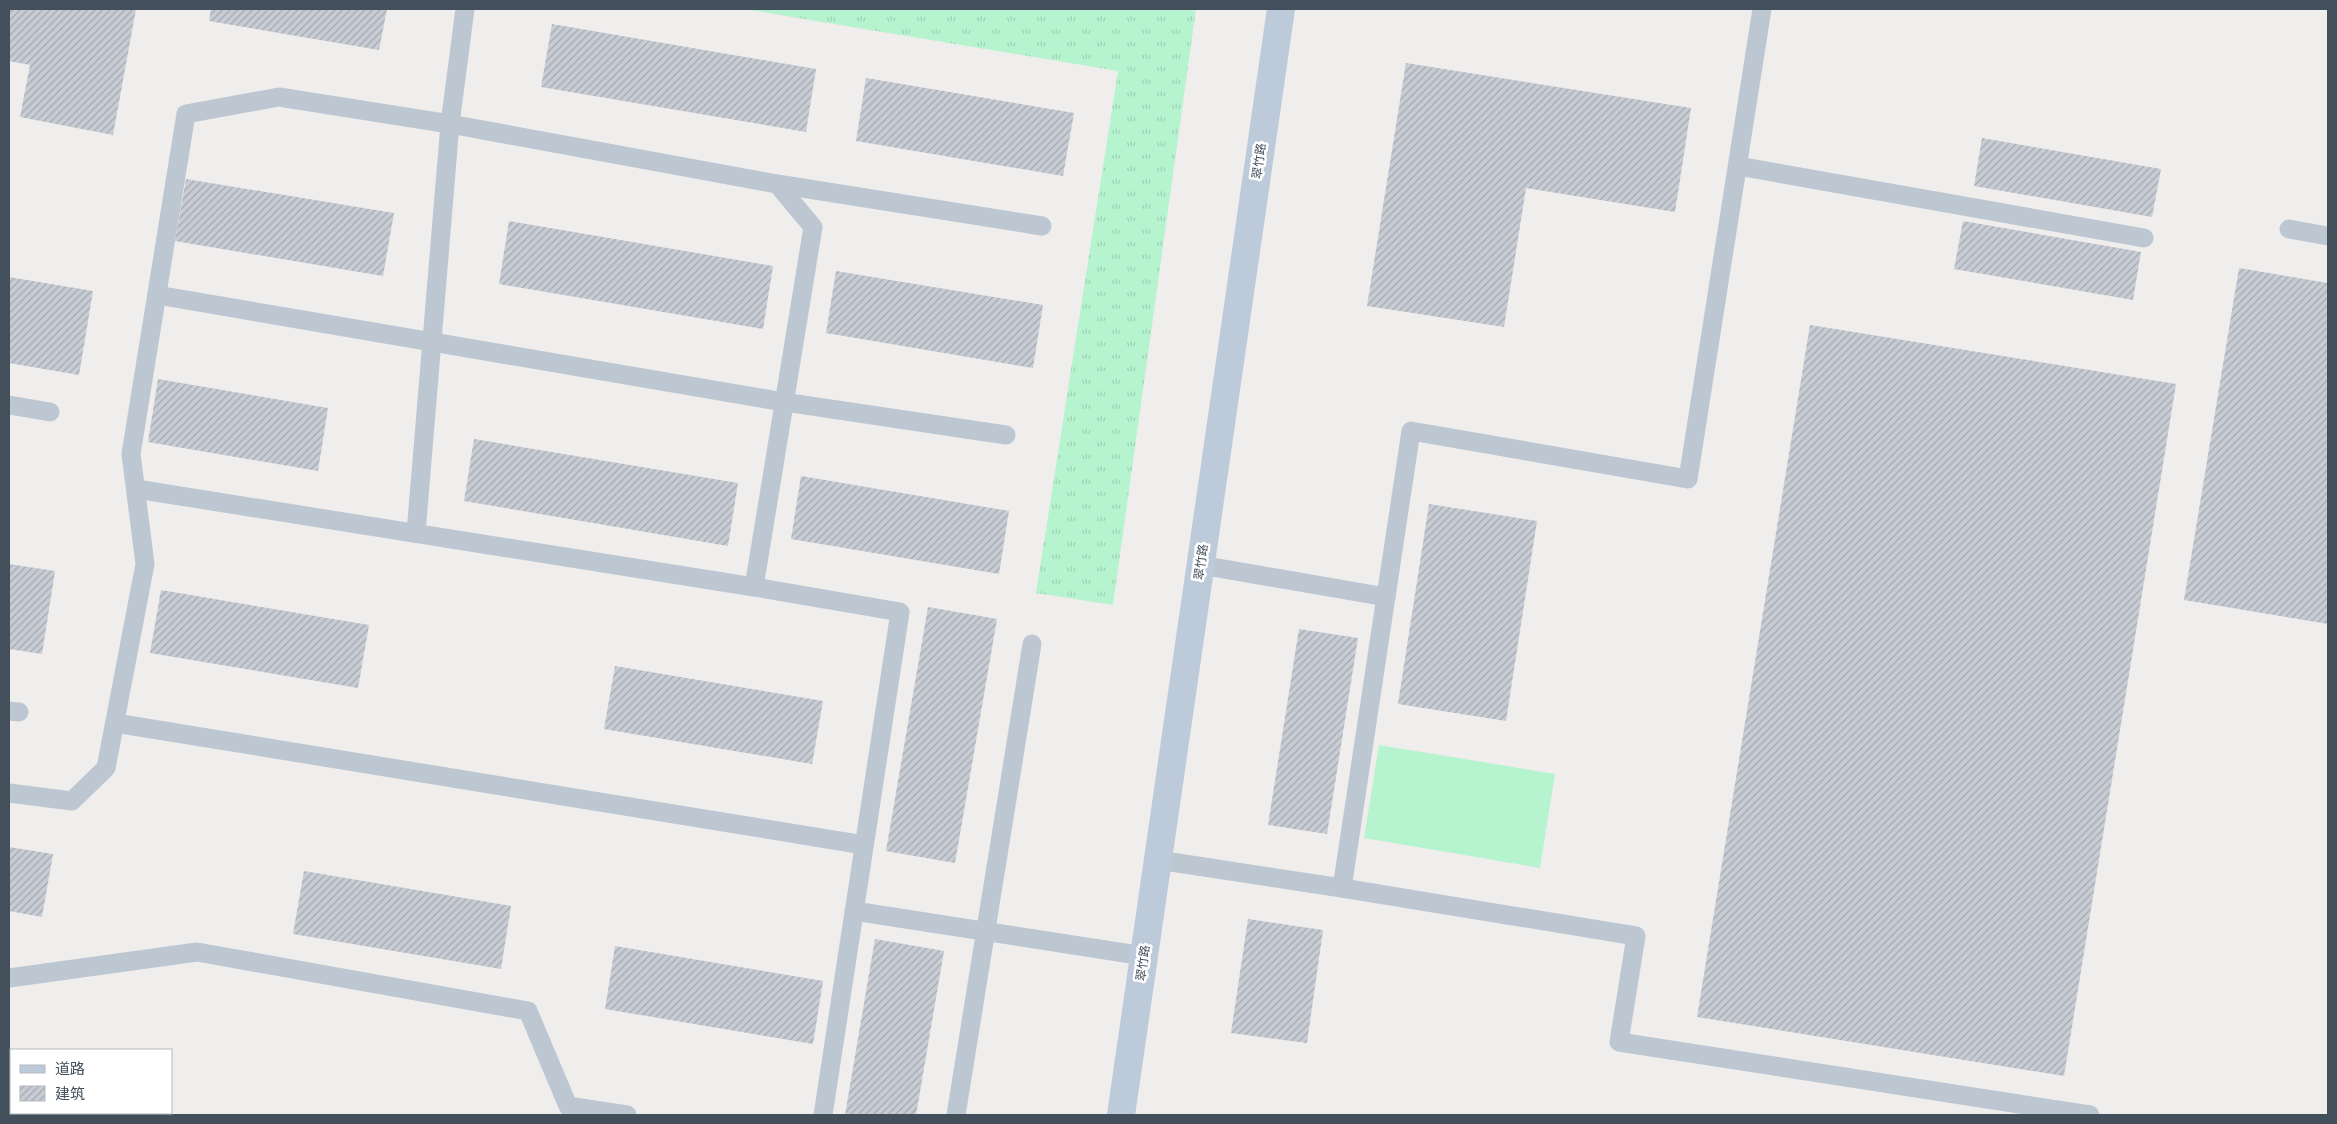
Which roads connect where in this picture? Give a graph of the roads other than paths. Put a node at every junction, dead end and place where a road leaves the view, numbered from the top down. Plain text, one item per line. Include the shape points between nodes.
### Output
1 (466, 9) edge
2 (1282, 9) edge
3 (1762, 9) edge
4 (450, 124) junction
5 (1738, 166) junction
6 (777, 184) junction
7 (1042, 226) dead end
8 (2289, 229) dead end
9 (2328, 236) edge
10 (2144, 238) dead end
11 (157, 295) junction
12 (432, 342) junction
13 (784, 402) junction
14 (9, 405) edge
15 (50, 412) dead end
16 (1006, 435) dead end
17 (136, 489) junction
18 (416, 534) junction
19 (1201, 565) junction
20 (754, 587) junction
21 (1386, 598) junction
22 (1032, 644) dead end
23 (115, 723) junction
24 (9, 793) edge
25 (864, 845) junction
26 (1158, 860) junction
27 (1342, 888) junction
28 (854, 911) junction
29 (984, 931) junction
30 (1144, 956) junction
31 (9, 978) edge
32 (627, 1115) edge
33 (823, 1115) edge
34 (956, 1115) edge
35 (1121, 1115) edge
36 (2090, 1115) edge

1 - 4 lane
2 - 19 street, 翠竹路
3 - 5 lane
4 - 6 lane
4 - 11 lane via 279,96 186,114
4 - 12 lane
5 - 10 lane
5 - 21 lane via 1688,479 1411,431
6 - 7 lane
6 - 13 lane via 813,228
8 - 9 lane
11 - 12 lane
11 - 17 lane via 131,454
12 - 13 lane
12 - 18 lane
13 - 16 lane
13 - 20 lane
14 - 15 lane
17 - 18 lane
17 - 23 lane via 145,564
18 - 20 lane
19 - 21 lane
19 - 26 street, 翠竹路
20 - 25 lane via 900,612
21 - 27 lane
22 - 29 lane
23 - 24 lane via 106,768 72,801
23 - 25 lane
25 - 28 lane
26 - 27 lane
26 - 30 street, 翠竹路
27 - 36 lane via 1636,936 1619,1042
28 - 29 lane
28 - 33 lane
29 - 30 lane
29 - 34 lane
30 - 35 street, 翠竹路
31 - 32 lane via 196,952 528,1011 568,1106

